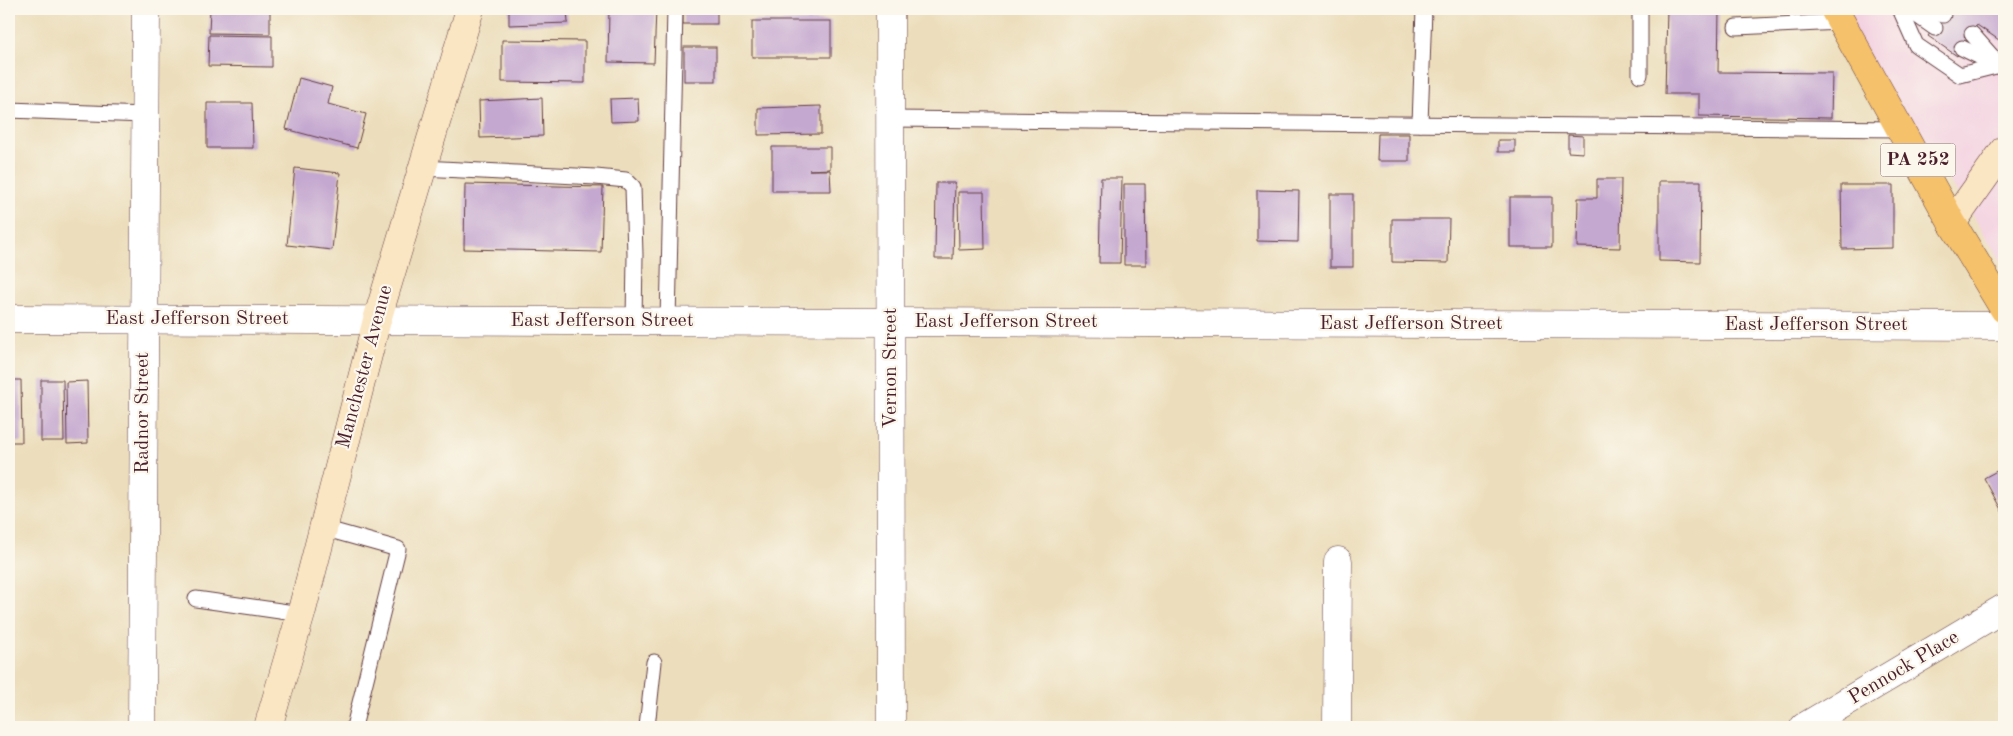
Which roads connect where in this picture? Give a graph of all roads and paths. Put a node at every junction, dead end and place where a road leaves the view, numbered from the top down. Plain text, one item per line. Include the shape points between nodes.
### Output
1 (146, 9) edge
2 (470, 9) edge
3 (675, 9) edge
4 (890, 9) edge
5 (1424, 9) edge
6 (1640, 9) edge
7 (1900, 9) edge
8 (1908, 9) edge
9 (1924, 9) edge
10 (1838, 15) edge
11 (1736, 27) dead end
12 (1972, 34) dead end
13 (1962, 48) dead end
14 (2003, 64) edge
15 (1640, 75) dead end
16 (9, 110) edge
17 (145, 115) junction
18 (890, 119) junction
19 (1420, 124) junction
20 (1900, 129) junction
21 (2004, 150) edge
22 (422, 168) junction
23 (1952, 223) junction
24 (2004, 309) edge
25 (9, 318) edge
26 (143, 319) junction
27 (376, 320) junction
28 (634, 321) junction
29 (668, 321) junction
30 (891, 322) junction
31 (2004, 326) edge
32 (323, 528) junction
33 (1338, 561) dead end
34 (196, 599) dead end
35 (2004, 608) edge
36 (300, 614) junction
37 (654, 662) dead end
38 (142, 727) edge
39 (268, 727) edge
40 (354, 727) edge
41 (647, 727) edge
42 (891, 727) edge
43 (1337, 727) edge
44 (1804, 727) edge

1 - 17 street, Radnor Street
2 - 22 street, Manchester Avenue
3 - 29 lane
4 - 18 street, Vernon Street
5 - 19 lane
6 - 15 lane
7 - 14 lane via 1916,45 1960,75
8 - 9 lane via 1939,22
10 - 11 lane
10 - 20 main road, PA 252
12 - 14 lane
13 - 14 lane
16 - 17 lane
17 - 26 street, Radnor Street
18 - 19 lane
18 - 30 street, Vernon Street
19 - 20 lane
20 - 23 main road, PA 252
21 - 23 street
22 - 27 street, Manchester Avenue
22 - 28 lane via 626,180 633,187
23 - 24 main road, PA 252
25 - 26 street, East Jefferson Street
26 - 27 street, East Jefferson Street
26 - 38 street, Radnor Street
27 - 28 street, East Jefferson Street
27 - 32 street, Manchester Avenue
28 - 29 street, East Jefferson Street
29 - 30 street, East Jefferson Street
30 - 31 street, East Jefferson Street
30 - 42 street, Vernon Street
32 - 36 street, Manchester Avenue
32 - 40 lane via 398,550
33 - 43 street
34 - 36 lane
35 - 44 street, Pennock Place
36 - 39 street, Manchester Avenue
37 - 41 lane

